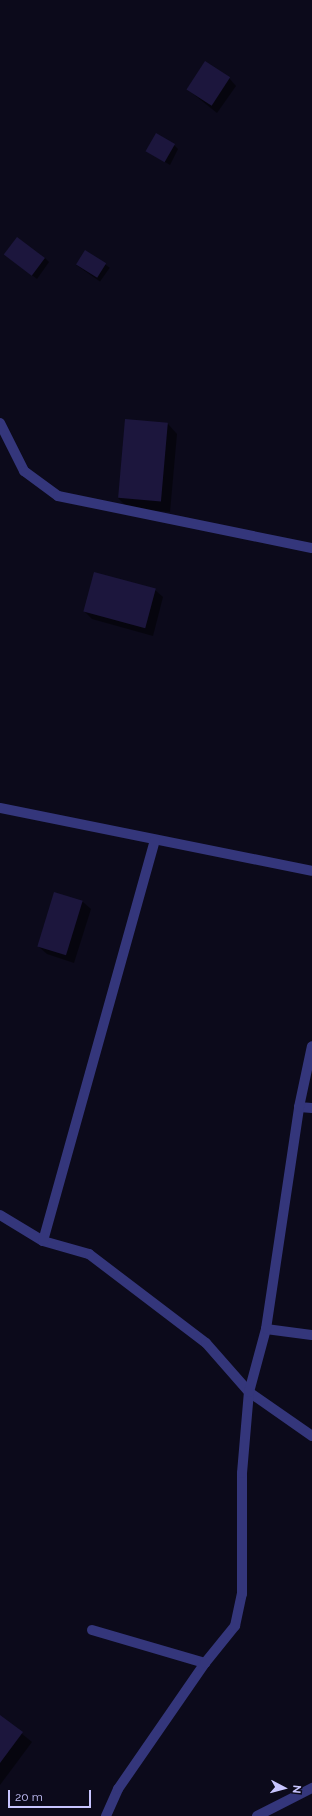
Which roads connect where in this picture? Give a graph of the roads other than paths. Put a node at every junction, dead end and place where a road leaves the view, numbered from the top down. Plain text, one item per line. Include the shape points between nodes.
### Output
1 (0, 424) edge
2 (312, 548) edge
3 (0, 808) edge
4 (156, 840) junction
5 (312, 871) edge
6 (312, 1046) edge
7 (299, 1107) junction
8 (312, 1108) edge
9 (0, 1215) edge
10 (43, 1241) junction
11 (266, 1329) junction
12 (312, 1334) edge
13 (249, 1392) junction
14 (312, 1436) edge
15 (92, 1630) dead end
16 (205, 1663) junction
17 (312, 1788) edge
18 (106, 1816) edge
19 (257, 1816) edge

1 - 2 street via 24,471 58,496
3 - 4 street
4 - 5 street
4 - 10 street
6 - 7 street
7 - 8 street
7 - 11 street
9 - 10 street
10 - 13 street via 89,1254 206,1343
11 - 12 street
11 - 13 street
13 - 14 street
13 - 16 street via 242,1472 242,1594 235,1626
15 - 16 street
16 - 18 street via 118,1789
17 - 19 street

